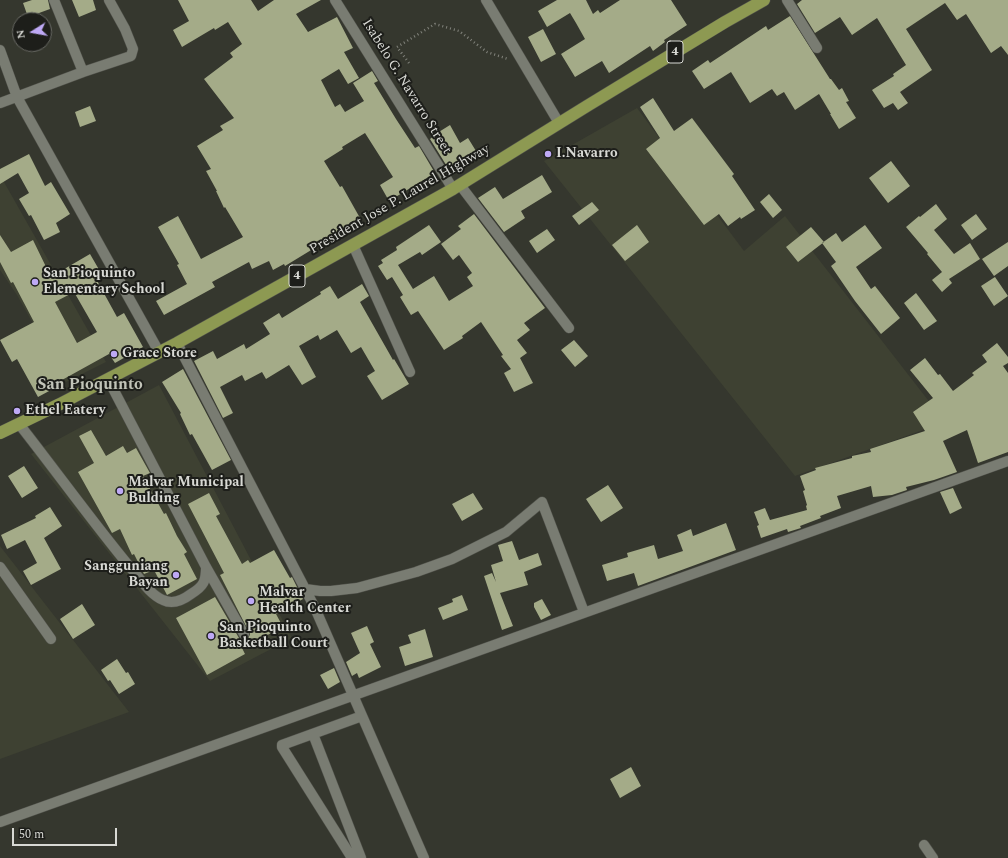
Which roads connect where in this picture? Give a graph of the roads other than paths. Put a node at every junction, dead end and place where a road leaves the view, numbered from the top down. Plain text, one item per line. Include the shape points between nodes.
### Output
1 (54, 0) edge
2 (109, 0) edge
3 (335, 0) edge
4 (486, 0) edge
5 (764, 0) edge
6 (787, 0) edge
7 (817, 48) dead end
8 (0, 50) edge
9 (83, 72) junction
10 (17, 97) junction
11 (0, 103) edge
12 (559, 123) junction
13 (456, 187) junction
14 (353, 245) junction
15 (569, 328) dead end
16 (177, 344) junction
17 (159, 352) junction
18 (410, 372) dead end
19 (108, 379) junction
20 (20, 424) junction
21 (0, 433) edge
22 (1008, 461) edge
23 (0, 567) edge
24 (206, 567) junction
25 (305, 589) junction
26 (584, 612) junction
27 (244, 634) dead end
28 (51, 639) dead end
29 (353, 695) junction
30 (362, 716) junction
31 (313, 734) junction
32 (0, 822) edge
33 (924, 845) dead end
34 (352, 858) edge
35 (361, 858) edge
36 (424, 858) edge
37 (933, 858) edge

1 - 9 street
2 - 9 street via 133,49 131,56
3 - 13 street, Isabelo G. Navarro Street
4 - 12 street
5 - 12 highway, President Jose P. Laurel Highway / 4
6 - 7 street
8 - 10 street
9 - 10 street
10 - 11 street
10 - 17 street
12 - 13 highway, President Jose P. Laurel Highway / 4
13 - 14 highway, President Jose P. Laurel Highway / 4
13 - 15 street, Isabelo G. Navarro Street
14 - 16 highway, President Jose P. Laurel Highway / 4
14 - 18 street
16 - 17 highway, President Jose P. Laurel Highway / 4
16 - 25 street
17 - 19 highway, President Jose P. Laurel Highway / 4
19 - 20 highway, President Jose P. Laurel Highway / 4
19 - 24 street
20 - 21 highway, President Jose P. Laurel Highway / 4
20 - 24 street via 112,546 157,596 170,602 187,597 206,580
22 - 26 street
23 - 28 street
24 - 27 street
25 - 26 street via 331,591 357,588 452,559 506,532 542,502
25 - 29 street
26 - 29 street
29 - 30 street
29 - 32 street
30 - 31 street
30 - 36 street
31 - 34 street via 283,744 282,747
31 - 35 street
33 - 37 street

